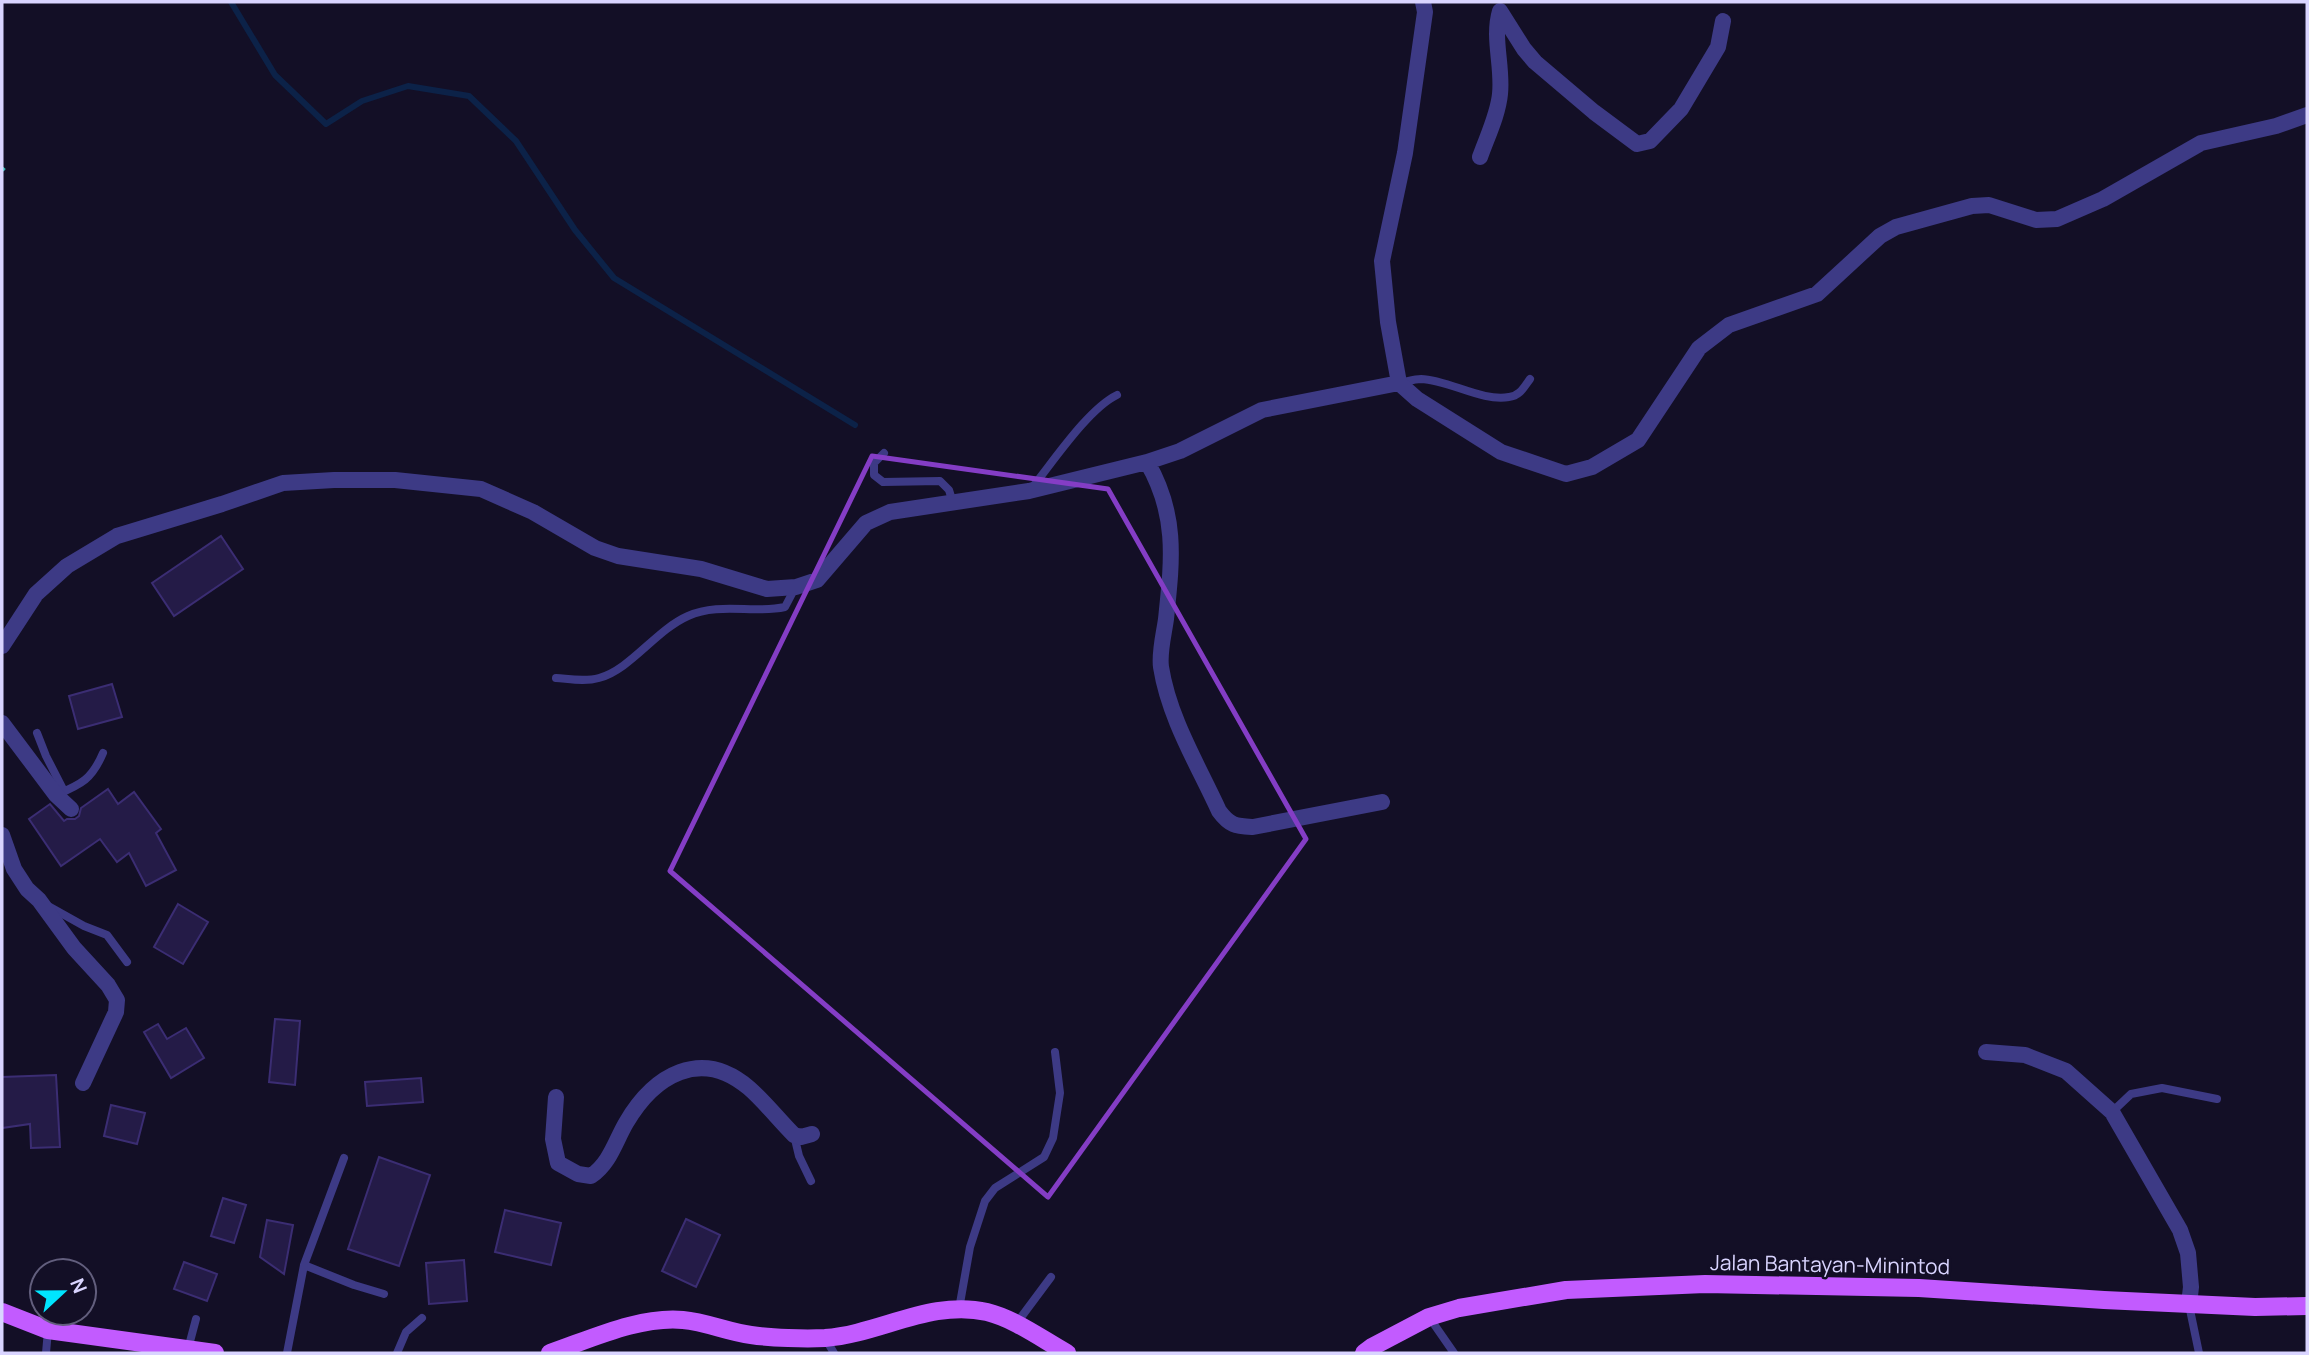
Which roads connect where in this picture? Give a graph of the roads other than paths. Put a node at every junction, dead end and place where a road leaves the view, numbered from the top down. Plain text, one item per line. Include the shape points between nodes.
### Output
1 (1423, 2) edge
2 (1500, 6) edge
3 (1723, 21) dead end
4 (2307, 116) edge
5 (1480, 157) dead end
6 (1530, 379) dead end
7 (1399, 383) junction
8 (1117, 395) dead end
9 (884, 453) dead end
10 (1147, 462) junction
11 (1029, 491) junction
12 (953, 503) junction
13 (796, 587) junction
14 (2, 646) edge
15 (556, 678) dead end
16 (2, 723) edge
17 (37, 733) dead end
18 (103, 753) dead end
19 (60, 793) junction
20 (1382, 802) dead end
21 (71, 808) dead end
22 (2, 835) edge
23 (39, 900) junction
24 (127, 962) dead end
25 (1055, 1052) dead end
26 (1986, 1052) dead end
27 (83, 1083) dead end
28 (556, 1097) dead end
29 (2217, 1099) dead end
30 (2112, 1112) junction
31 (812, 1134) dead end
32 (794, 1135) junction
33 (344, 1158) dead end
34 (811, 1181) dead end
35 (304, 1265) junction
36 (1051, 1277) dead end
37 (384, 1294) dead end
38 (2189, 1304) junction
39 (2307, 1306) edge
40 (958, 1309) junction
41 (2, 1312) edge
42 (422, 1318) dead end
43 (1429, 1318) junction
44 (196, 1319) dead end
45 (1016, 1324) junction
46 (48, 1330) junction
47 (830, 1345) edge
48 (188, 1349) junction
49 (46, 1353) edge
50 (215, 1353) edge
51 (287, 1353) edge
52 (397, 1353) edge
53 (550, 1353) edge
54 (1067, 1353) edge
55 (1364, 1353) edge
56 (1454, 1353) edge
57 (2199, 1353) edge

1 - 7 street via 1405,153 1382,261
2 - 3 street via 1535,62 1637,144 1650,141 1681,109 1718,47
2 - 5 street via 1500,96
4 - 7 street via 2201,143 2103,199 2057,219 2036,220 1981,205 1896,227 1817,294 1729,325 1699,348 1638,440 1592,467 1566,474 1501,452
6 - 7 lane via 1521,393 1510,397 1419,379
7 - 10 street via 1262,410 1180,452
8 - 11 lane via 1104,401
9 - 12 lane via 874,463 874,475 883,482 940,481
10 - 11 street
10 - 20 street via 1159,482 1170,520 1171,569 1161,664 1171,706 1219,811 1236,827 1253,827
11 - 12 street
12 - 13 street via 890,512 866,523 817,580
13 - 14 street via 767,589 701,569 618,556 481,489 395,480 283,483 117,536 67,566 36,593
13 - 15 lane via 785,607 769,611 724,607 689,616 602,678
16 - 19 street
17 - 19 lane
18 - 19 lane via 86,781
19 - 21 street
22 - 23 street via 14,869
23 - 24 lane via 107,935
23 - 27 street via 117,1000 116,1012
25 - 40 lane via 1060,1093 1053,1138 1044,1157 995,1188 985,1201
26 - 30 street via 2025,1055 2066,1071
28 - 32 street via 553,1139 558,1163 578,1174 591,1176 603,1168 627,1121 645,1098 681,1070 698,1066 724,1073 748,1087
29 - 30 lane via 2162,1088 2131,1094
30 - 38 street via 2180,1230 2188,1253
31 - 32 street
32 - 34 lane
33 - 35 lane
35 - 37 lane
35 - 51 lane
36 - 45 lane
38 - 39 main road, Jalan Bantayan-Minintod
38 - 43 main road, Jalan Bantayan-Minintod via 1919,1288 1705,1284 1566,1290 1459,1308
38 - 57 lane
40 - 45 main road via 987,1312
40 - 47 main road via 926,1312
41 - 46 main road
42 - 52 lane via 406,1332
43 - 55 main road, Jalan Bantayan-Minintod
43 - 56 lane
44 - 48 lane
45 - 54 main road
46 - 48 main road
46 - 49 lane
47 - 53 main road via 681,1320 620,1328
48 - 50 main road

